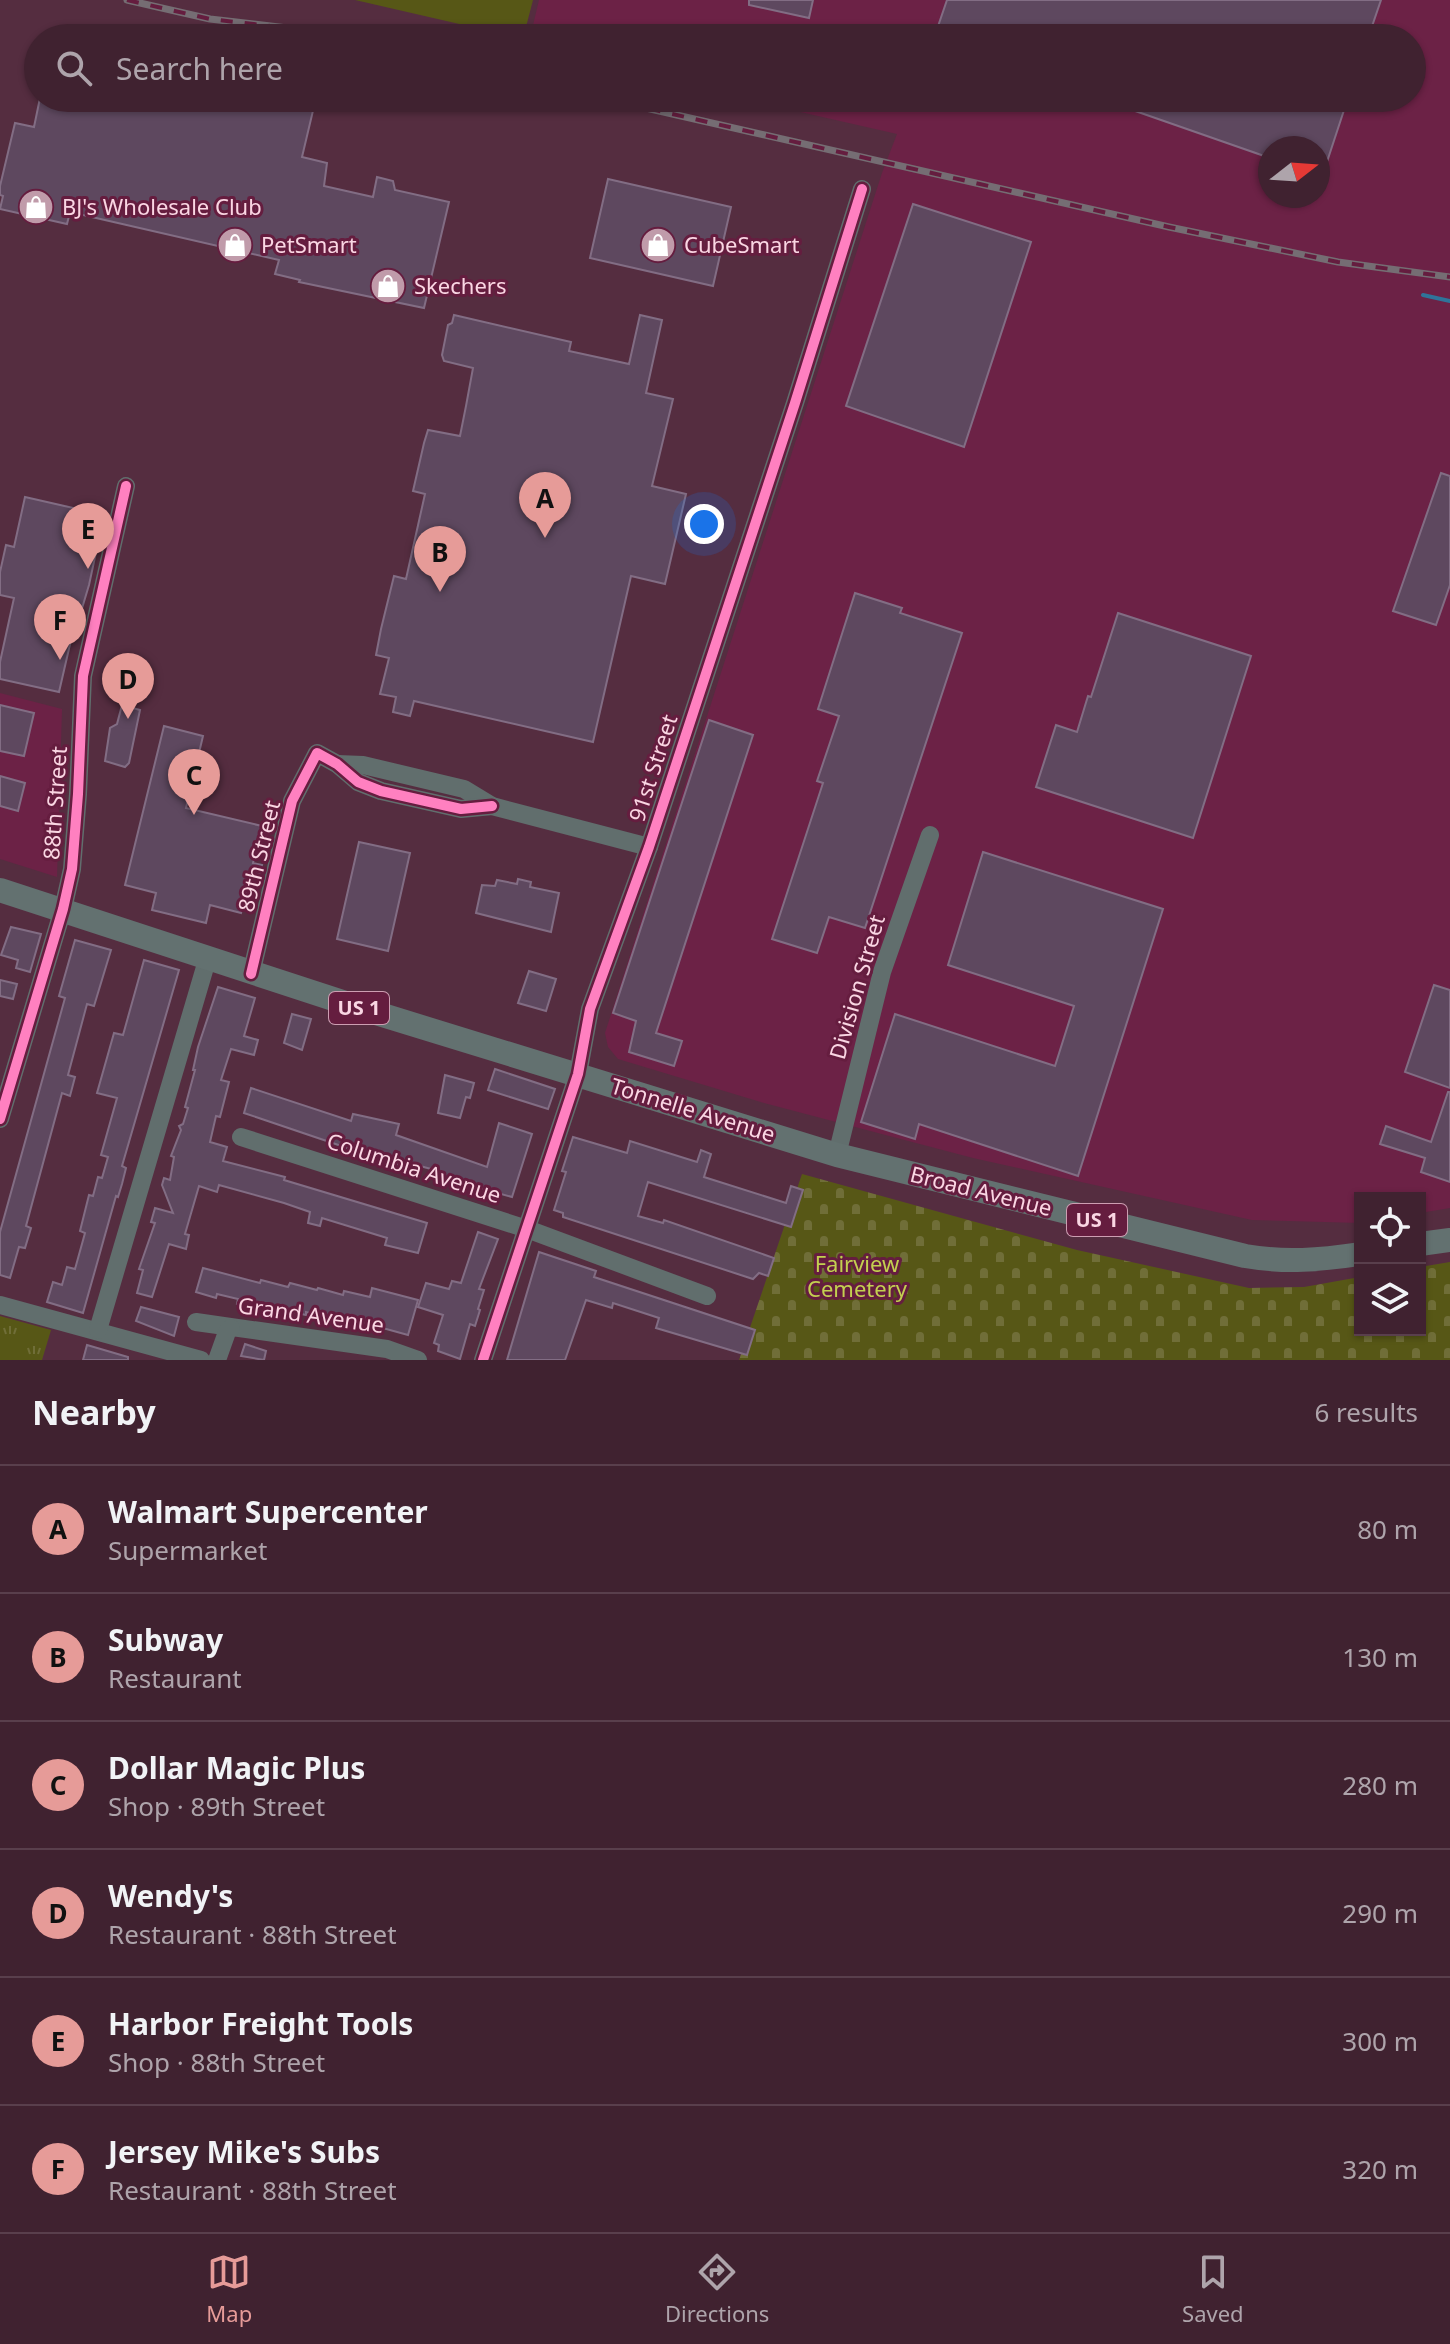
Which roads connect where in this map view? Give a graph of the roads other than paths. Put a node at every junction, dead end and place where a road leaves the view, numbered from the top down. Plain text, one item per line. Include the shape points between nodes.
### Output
1 (862, 189) dead end
2 (126, 486) dead end
3 (930, 835) dead end
4 (649, 847) junction
5 (0, 890) edge
6 (63, 909) junction
7 (208, 957) junction
8 (251, 974) junction
9 (8, 1061) edge
10 (578, 1074) junction
11 (0, 1119) edge
12 (241, 1137) dead end
13 (837, 1155) junction
14 (527, 1229) junction
15 (1450, 1240) edge
16 (1426, 1243) edge
17 (1354, 1255) edge
18 (707, 1296) dead end
19 (0, 1305) edge
20 (196, 1322) dead end
21 (231, 1328) junction
22 (98, 1330) junction
23 (201, 1360) edge
24 (217, 1360) edge
25 (418, 1360) edge
26 (483, 1360) edge

1 - 4 street, 91st Street
2 - 6 street, 88th Street via 83,676 72,869
3 - 13 street, Division Street via 882,972
4 - 8 street, 89th Street via 492,806 461,809 381,791 358,782 317,753 292,801
4 - 10 street, 91st Street via 590,1009
5 - 6 main road, Tonnelle Avenue / US 1
6 - 7 main road, Tonnelle Avenue / US 1
6 - 9 street, 88th Street
7 - 8 main road, Tonnelle Avenue / US 1
7 - 22 street
8 - 10 main road, Tonnelle Avenue / US 1
9 - 11 street, 88th Street
10 - 13 main road, Tonnelle Avenue / US 1
10 - 14 street, 91st Street
12 - 14 street, Columbia Avenue
13 - 17 main road, Broad Avenue / US 1 via 1245,1256 1309,1261
14 - 18 street, Columbia Avenue
14 - 26 street, 91st Street
15 - 16 main road
19 - 22 street
20 - 21 street, Grand Avenue
21 - 24 street
21 - 25 street, Grand Avenue via 387,1349
22 - 23 street

